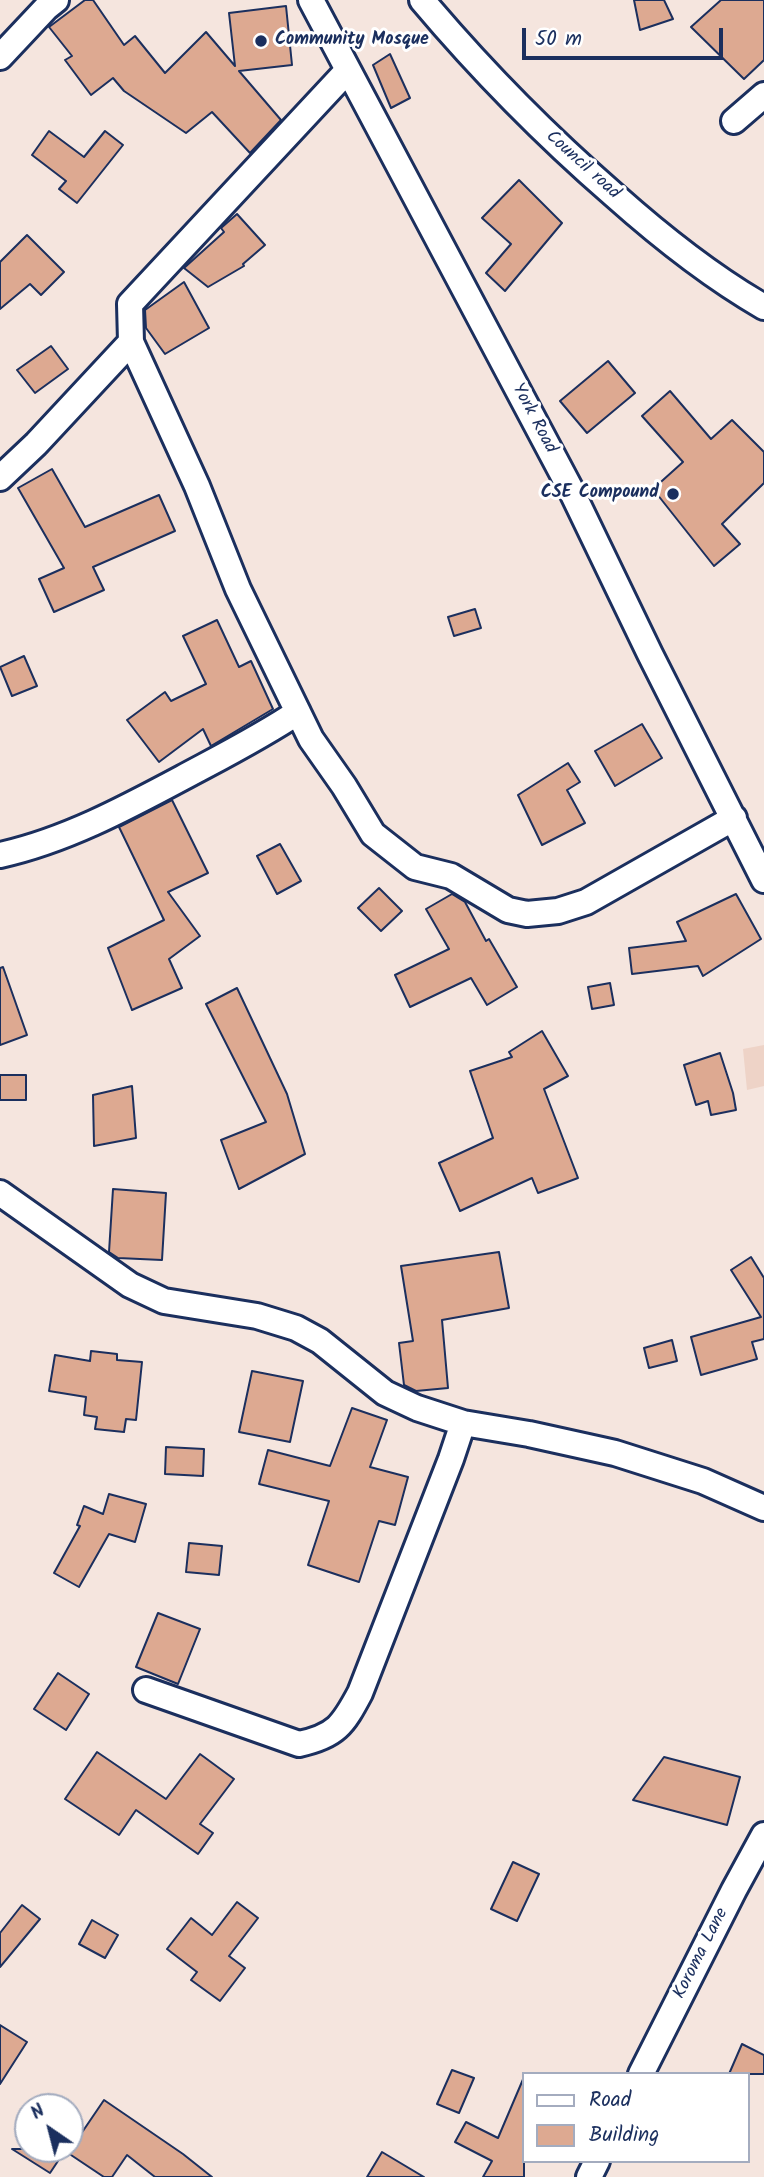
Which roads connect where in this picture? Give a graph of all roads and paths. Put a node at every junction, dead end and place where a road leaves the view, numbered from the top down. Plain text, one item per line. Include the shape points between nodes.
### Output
1 (56, 0) edge
2 (311, 0) edge
3 (422, 0) edge
4 (0, 57) edge
5 (348, 71) junction
6 (764, 95) edge
7 (734, 121) dead end
8 (764, 307) edge
9 (131, 342) junction
10 (0, 478) edge
11 (298, 712) junction
12 (734, 818) junction
13 (0, 855) edge
14 (764, 880) edge
15 (0, 1193) edge
16 (463, 1423) junction
17 (764, 1508) edge
18 (146, 1690) dead end
19 (764, 1835) edge
20 (642, 2072) edge

1 - 4 street
2 - 5 street, York Road
3 - 8 street, Council road via 555,144 648,225 731,288
5 - 9 street via 130,304
5 - 12 street, York Road via 570,488
6 - 7 street
9 - 10 street
9 - 11 street via 238,589
11 - 12 street via 373,834 415,867 451,876 508,910 527,914 558,911 586,902
11 - 13 street via 268,733 83,828
12 - 14 street, York Road
15 - 16 street via 130,1285 164,1301 257,1316 296,1328 385,1392
16 - 17 street via 615,1453 704,1481
16 - 18 street via 360,1693 345,1721 323,1739 299,1744
19 - 20 street, Koroma Lane

